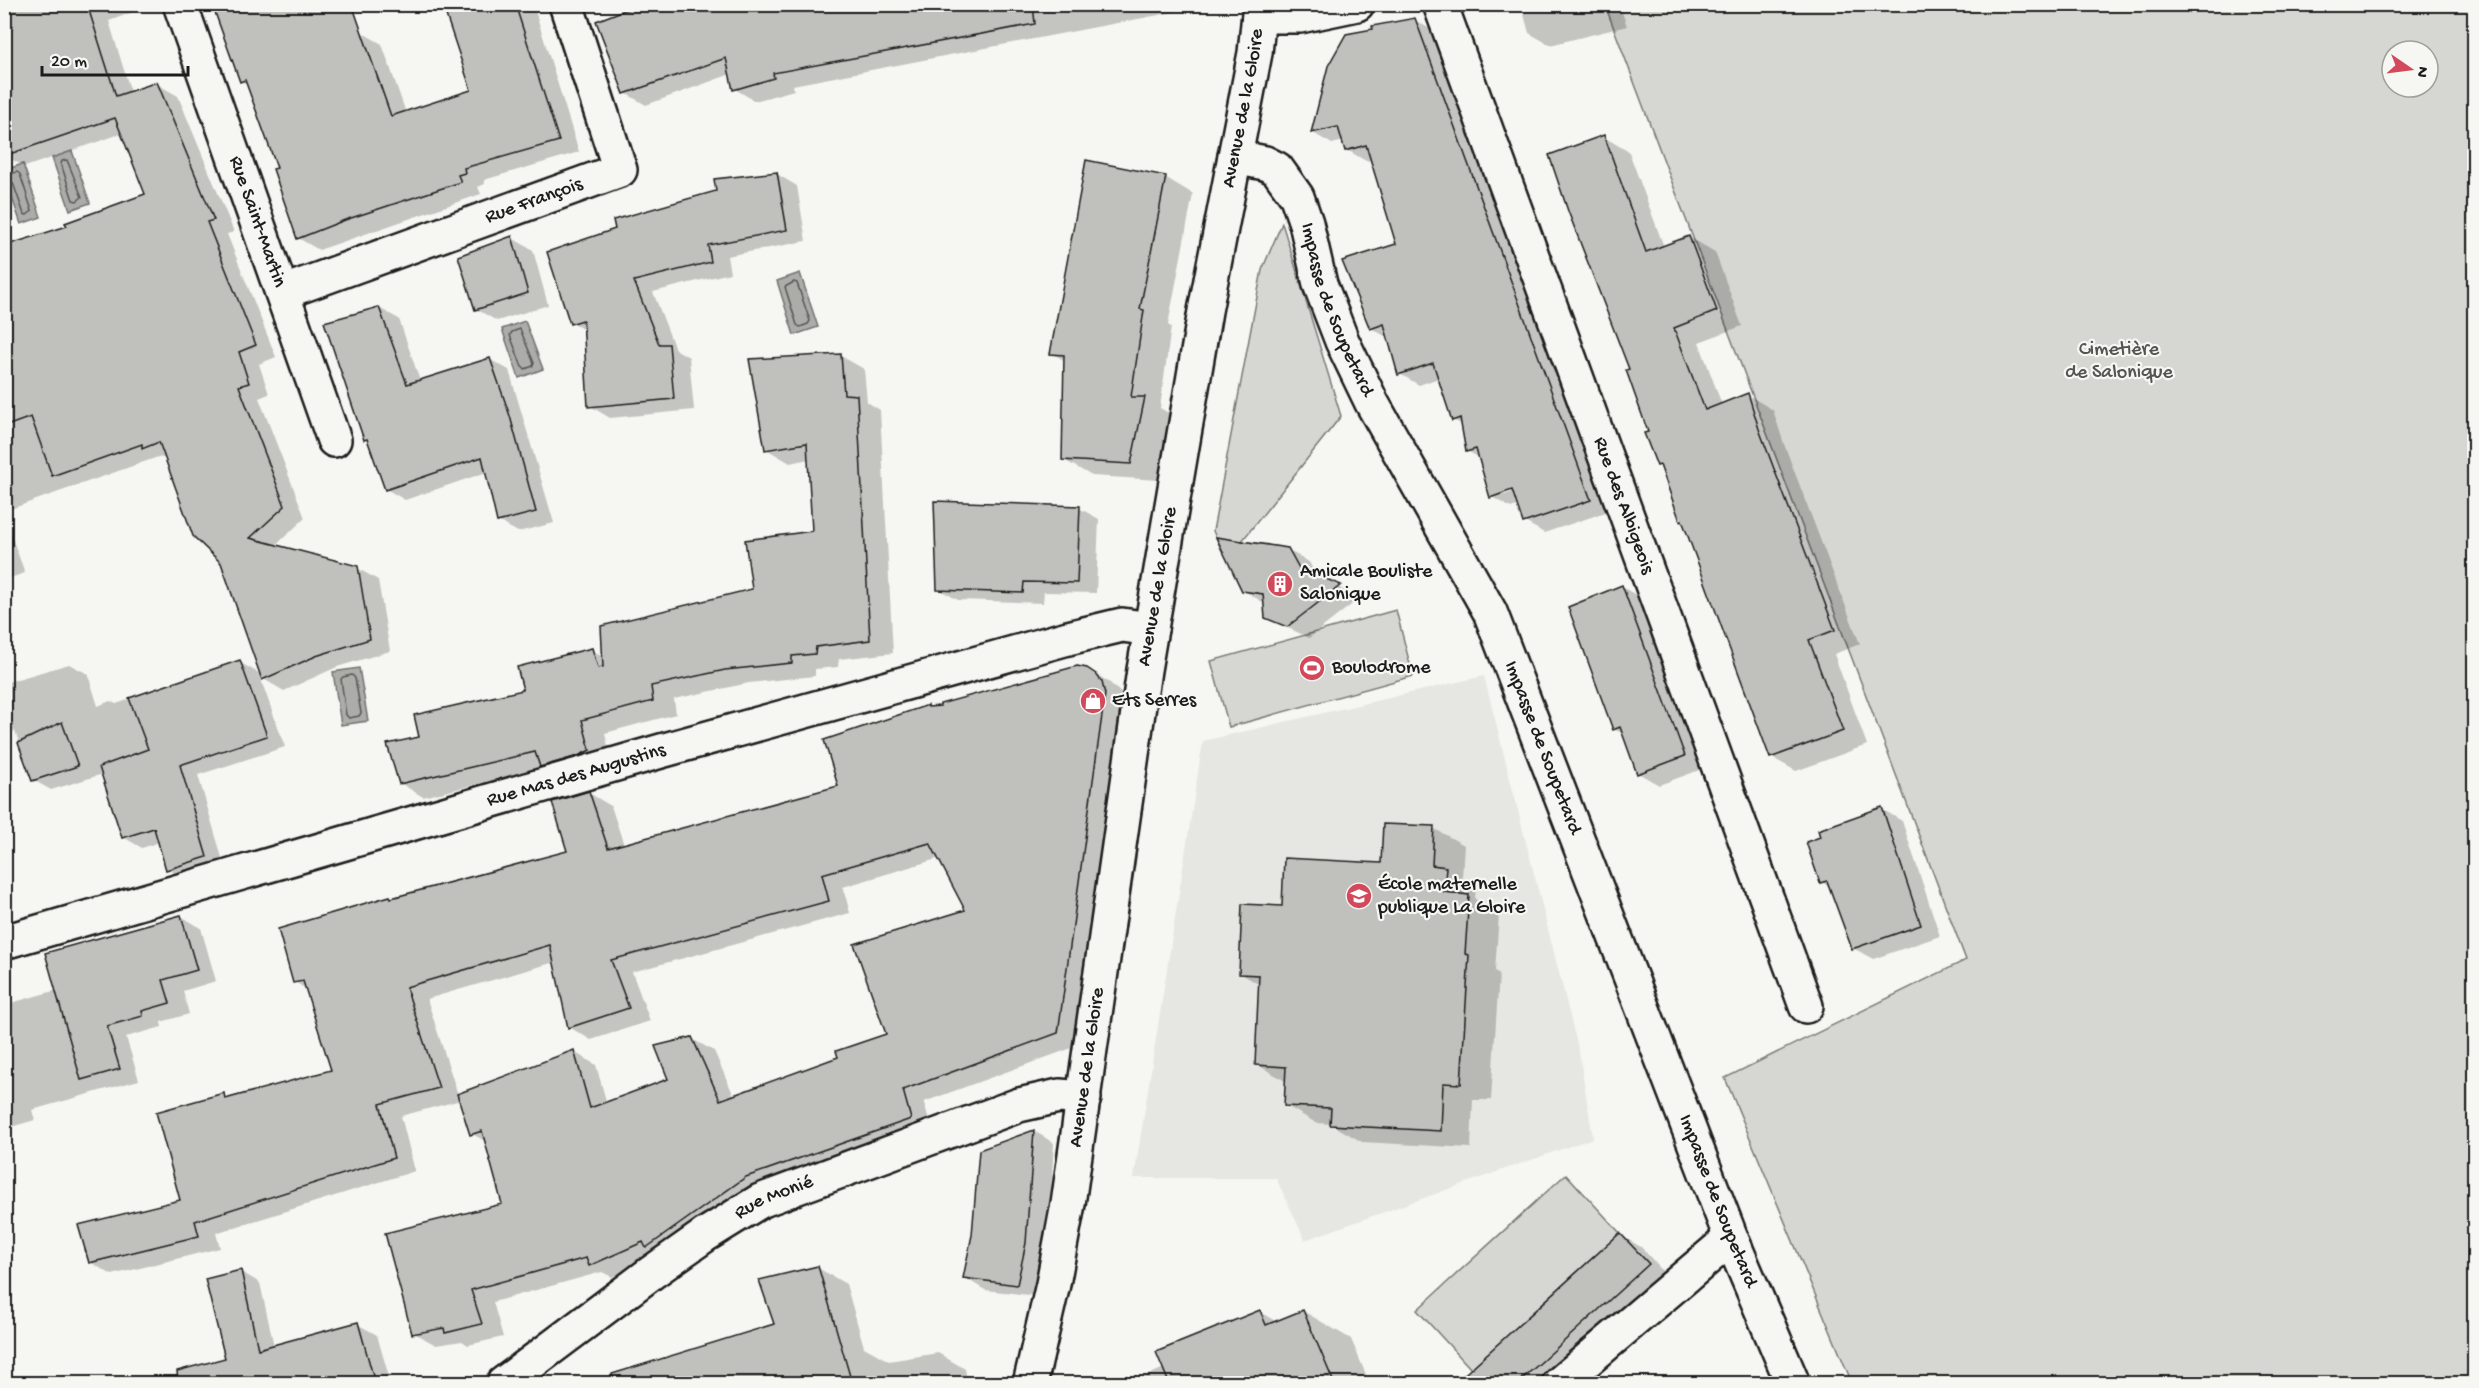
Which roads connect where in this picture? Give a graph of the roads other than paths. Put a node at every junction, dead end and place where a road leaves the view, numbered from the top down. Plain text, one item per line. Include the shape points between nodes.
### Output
1 (180, 4) edge
2 (566, 4) edge
3 (1357, 4) edge
4 (1440, 4) edge
5 (1260, 10) edge
6 (1235, 157) junction
7 (284, 292) junction
8 (334, 440) dead end
9 (1151, 629) junction
10 (4, 942) edge
11 (1806, 1006) dead end
12 (1084, 1098) junction
13 (1731, 1238) junction
14 (503, 1383) edge
15 (1030, 1383) edge
16 (1559, 1383) edge
17 (1793, 1383) edge

1 - 7 street, Rue Saint-Martin
2 - 7 street, Rue François via 620,170
3 - 5 street via 1300,16
4 - 11 street, Rue des Albigeois
5 - 6 street, Avenue de la Gloire
6 - 9 street, Avenue de la Gloire
6 - 13 street, Impasse de Soupetard via 1277,169 1297,196 1320,284 1342,341 1372,403 1490,612
7 - 8 street, Rue Saint-Martin
9 - 10 street, Rue Mas des Augustins via 1122,625 1068,638 661,751
9 - 12 street, Avenue de la Gloire
12 - 14 street, Rue Monié via 1059,1096 1019,1105 760,1201 660,1267
12 - 15 street, Avenue de la Gloire via 1055,1272
13 - 16 street
13 - 17 street, Impasse de Soupetard

